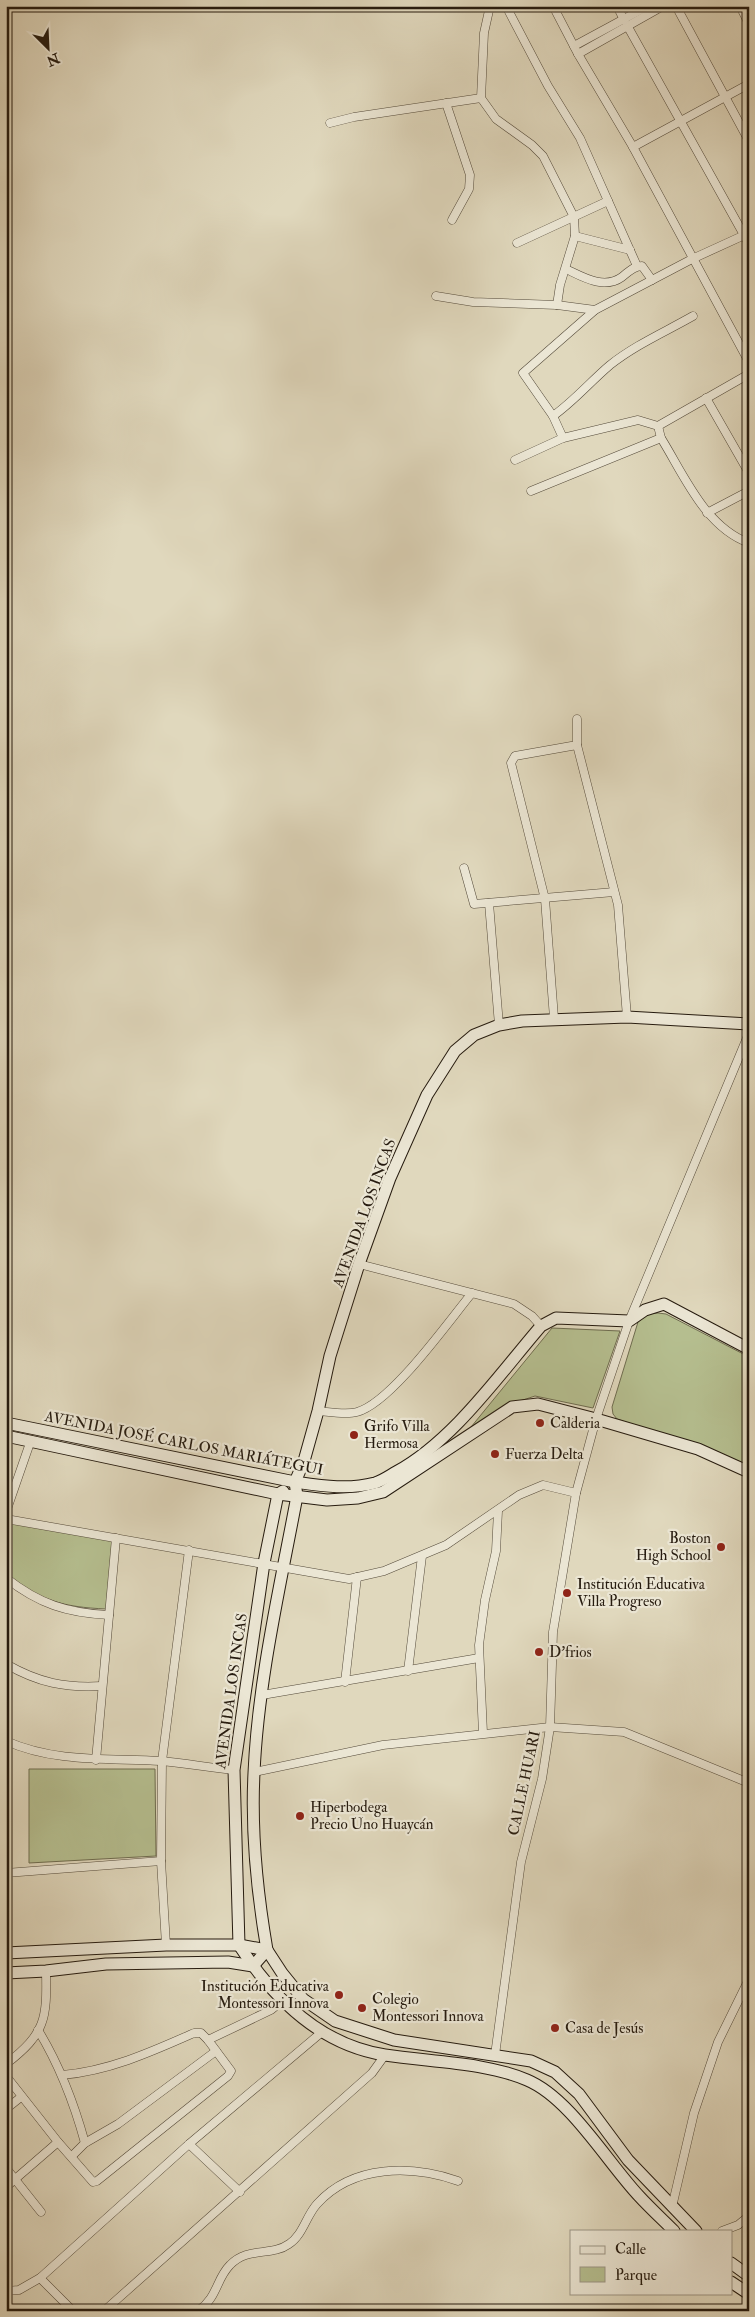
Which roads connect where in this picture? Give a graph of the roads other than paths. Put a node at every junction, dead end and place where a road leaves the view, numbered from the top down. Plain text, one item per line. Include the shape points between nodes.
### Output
1 (490, 6) edge
2 (506, 6) edge
3 (553, 6) edge
4 (616, 6) edge
5 (648, 6) edge
6 (662, 6) edge
7 (676, 6) edge
8 (740, 6) edge
9 (626, 23) junction
10 (749, 24) edge
11 (574, 46) junction
12 (578, 54) junction
13 (749, 84) edge
14 (481, 98) junction
15 (724, 98) junction
16 (446, 103) junction
17 (682, 121) junction
18 (330, 123) dead end
19 (749, 141) edge
20 (633, 147) junction
21 (608, 200) junction
22 (574, 217) junction
23 (452, 220) dead end
24 (746, 234) edge
25 (575, 236) junction
26 (517, 243) dead end
27 (749, 244) edge
28 (630, 250) junction
29 (692, 259) junction
30 (637, 266) junction
31 (566, 269) junction
32 (652, 280) junction
33 (436, 296) dead end
34 (557, 305) junction
35 (595, 310) junction
36 (693, 316) dead end
37 (749, 362) edge
38 (749, 374) edge
39 (706, 398) junction
40 (553, 416) junction
41 (658, 426) junction
42 (563, 438) junction
43 (661, 438) junction
44 (515, 460) dead end
45 (749, 473) edge
46 (749, 490) edge
47 (531, 491) dead end
48 (707, 513) junction
49 (749, 543) edge
50 (577, 719) dead end
51 (577, 745) junction
52 (464, 868) dead end
53 (614, 892) junction
54 (545, 898) junction
55 (489, 903) junction
56 (628, 1017) junction
57 (554, 1018) junction
58 (749, 1024) edge
59 (499, 1025) junction
60 (749, 1032) edge
61 (359, 1264) junction
62 (472, 1293) junction
63 (629, 1321) junction
64 (541, 1326) junction
65 (749, 1349) edge
66 (318, 1411) junction
67 (596, 1419) junction
68 (6, 1423) edge
69 (6, 1436) edge
70 (31, 1440) junction
71 (749, 1472) edge
72 (295, 1482) junction
73 (576, 1493) junction
74 (278, 1494) junction
75 (297, 1496) junction
76 (498, 1511) junction
77 (6, 1512) edge
78 (6, 1519) edge
79 (116, 1538) junction
80 (189, 1550) junction
81 (422, 1556) junction
82 (264, 1563) junction
83 (284, 1566) junction
84 (357, 1577) junction
85 (6, 1578) edge
86 (109, 1615) junction
87 (479, 1658) junction
88 (6, 1664) edge
89 (408, 1670) junction
90 (345, 1682) junction
91 (102, 1686) junction
92 (262, 1695) junction
93 (550, 1727) junction
94 (483, 1733) junction
95 (6, 1741) edge
96 (96, 1760) junction
97 (162, 1761) junction
98 (234, 1770) junction
99 (254, 1772) junction
100 (748, 1782) edge
101 (161, 1861) junction
102 (6, 1873) edge
103 (166, 1945) junction
104 (239, 1945) junction
105 (106, 1948) junction
106 (267, 1950) junction
107 (6, 1953) edge
108 (106, 1964) junction
109 (252, 1966) junction
110 (46, 1971) junction
111 (6, 1973) edge
112 (749, 1979) edge
113 (283, 2000) junction
114 (38, 2030) junction
115 (322, 2032) junction
116 (208, 2040) junction
117 (216, 2051) junction
118 (385, 2055) junction
119 (495, 2055) junction
120 (6, 2064) edge
121 (62, 2075) junction
122 (6, 2076) edge
123 (22, 2097) junction
124 (6, 2109) edge
125 (58, 2142) junction
126 (85, 2143) junction
127 (189, 2144) junction
128 (72, 2156) junction
129 (6, 2168) edge
130 (16, 2180) junction
131 (458, 2181) dead end
132 (6, 2187) edge
133 (240, 2192) junction
134 (672, 2206) junction
135 (41, 2212) dead end
136 (749, 2216) edge
137 (673, 2230) edge
138 (695, 2230) edge
139 (725, 2230) edge
140 (732, 2264) edge
141 (749, 2276) edge
142 (40, 2278) junction
143 (732, 2283) edge
144 (6, 2291) edge
145 (749, 2294) edge
146 (73, 2311) edge
147 (104, 2311) edge
148 (198, 2311) edge

1 - 14 street via 484,32
2 - 21 street via 580,138
3 - 11 street
4 - 9 street
5 - 9 street
6 - 9 street
7 - 15 street
8 - 10 street
9 - 11 street
9 - 12 street
9 - 17 street
11 - 12 street
12 - 20 street
13 - 15 street
14 - 16 street
14 - 22 street via 496,119 544,156
15 - 17 street
15 - 19 street
16 - 18 street
16 - 23 street via 470,175 469,189
17 - 20 street
17 - 24 street
20 - 29 street
21 - 22 street
21 - 28 street
22 - 25 street
22 - 26 street
24 - 27 street
24 - 29 street
25 - 28 street
25 - 31 street
28 - 30 street
29 - 32 street
29 - 37 street
30 - 31 street via 619,280 605,283
30 - 32 street via 646,269
31 - 34 street
32 - 35 street
33 - 34 street via 473,302
34 - 35 street
35 - 40 street via 523,373
36 - 40 street via 632,350
38 - 39 street
39 - 41 street
39 - 45 street
40 - 42 street
41 - 42 street via 638,420
41 - 43 street
42 - 44 street
43 - 47 street
43 - 48 street
46 - 48 street
48 - 49 street via 723,528
50 - 51 street
51 - 53 street
51 - 54 street via 514,756 510,763
52 - 55 street via 474,904
53 - 54 street
53 - 56 street via 618,905
54 - 55 street
54 - 57 street
55 - 59 street
56 - 57 main road, AVENIDA LOS INCAS
56 - 58 main road, AVENIDA LOS INCAS
57 - 59 main road, AVENIDA LOS INCAS
59 - 61 main road, AVENIDA LOS INCAS via 474,1035 455,1051 438,1073 390,1178
60 - 63 street, CALLE HUARI
61 - 62 street
61 - 66 main road, AVENIDA LOS INCAS via 330,1356
62 - 64 street via 514,1304
62 - 66 street via 398,1383 377,1402 355,1413
63 - 64 main road via 556,1318
63 - 65 main road via 645,1310 664,1304
63 - 67 street, CALLE HUARI
64 - 72 main road, AVENIDA JOSÉ CARLOS MARIÁTEGUI via 465,1414 435,1445 407,1466 377,1482 356,1487
66 - 72 main road, AVENIDA LOS INCAS
67 - 71 main road, AVENIDA JOSÉ CARLOS MARIÁTEGUI via 698,1449
67 - 73 street, CALLE HUARI
67 - 75 main road, AVENIDA JOSÉ CARLOS MARIÁTEGUI via 538,1404 512,1407 383,1492 327,1500
68 - 72 main road, AVENIDA JOSÉ CARLOS MARIÁTEGUI
69 - 70 main road, AVENIDA JOSÉ CARLOS MARIÁTEGUI
70 - 74 main road, AVENIDA JOSÉ CARLOS MARIÁTEGUI
70 - 77 street
72 - 74 main road
72 - 75 main road, AVENIDA LOS INCAS
73 - 76 street via 543,1485 519,1494
73 - 93 street, CALLE HUARI via 553,1632
74 - 75 main road, AVENIDA JOSÉ CARLOS MARIÁTEGUI
74 - 82 main road, AVENIDA LOS INCAS
75 - 83 main road, AVENIDA LOS INCAS
76 - 81 street via 446,1545
76 - 87 street via 496,1551 485,1600
78 - 79 street
79 - 80 street
79 - 86 street
80 - 82 street
80 - 97 street
81 - 84 street via 384,1571
81 - 89 street
82 - 83 street
82 - 98 main road, AVENIDA LOS INCAS
83 - 84 street via 349,1579
83 - 92 main road, AVENIDA LOS INCAS
84 - 90 street
85 - 86 street via 60,1609
86 - 91 street
87 - 89 street
87 - 94 street
88 - 91 street via 42,1682 78,1687
89 - 90 street
90 - 92 street
91 - 96 street
92 - 99 main road, AVENIDA LOS INCAS
93 - 94 street
93 - 100 street via 624,1732
93 - 119 street, CALLE HUARI via 542,1778 521,1862
94 - 99 street via 383,1745
95 - 96 street via 50,1753
96 - 97 street
97 - 98 street
97 - 101 street
98 - 104 main road, AVENIDA LOS INCAS
99 - 106 main road, AVENIDA LOS INCAS via 259,1908
101 - 102 street
101 - 103 street
103 - 104 main road
103 - 105 main road
104 - 106 main road
104 - 109 main road
105 - 107 main road
105 - 108 main road
106 - 109 main road
106 - 119 main road via 303,1999 335,2022 394,2040
108 - 109 main road via 228,1962
108 - 110 main road
109 - 113 main road
110 - 111 main road
110 - 114 street via 48,2003 44,2022
112 - 134 street via 718,2042 694,2112
113 - 115 main road
113 - 116 street via 271,2010
114 - 120 street via 33,2039
114 - 121 street
115 - 118 main road via 352,2048
115 - 127 street
116 - 117 street
116 - 121 street via 201,2033 194,2033 114,2066
117 - 126 street via 118,2124
117 - 128 street via 232,2071 228,2076 98,2181 88,2178
118 - 133 street via 372,2073
118 - 137 main road via 455,2063 527,2080 547,2091 564,2106 639,2196
119 - 134 main road via 531,2061 555,2072 579,2094 628,2160
121 - 126 street via 74,2102
122 - 123 street
123 - 124 street
123 - 125 street
125 - 128 street
125 - 130 street
126 - 128 street
127 - 133 street
127 - 142 street
129 - 130 street
130 - 132 street
130 - 135 street
131 - 148 street via 443,2176 386,2170 365,2174 338,2186 316,2204 295,2240 284,2247 249,2253 229,2265 209,2302
133 - 147 street
134 - 138 main road
136 - 139 street
140 - 141 main road
142 - 144 street via 19,2290
142 - 146 street
143 - 145 main road

